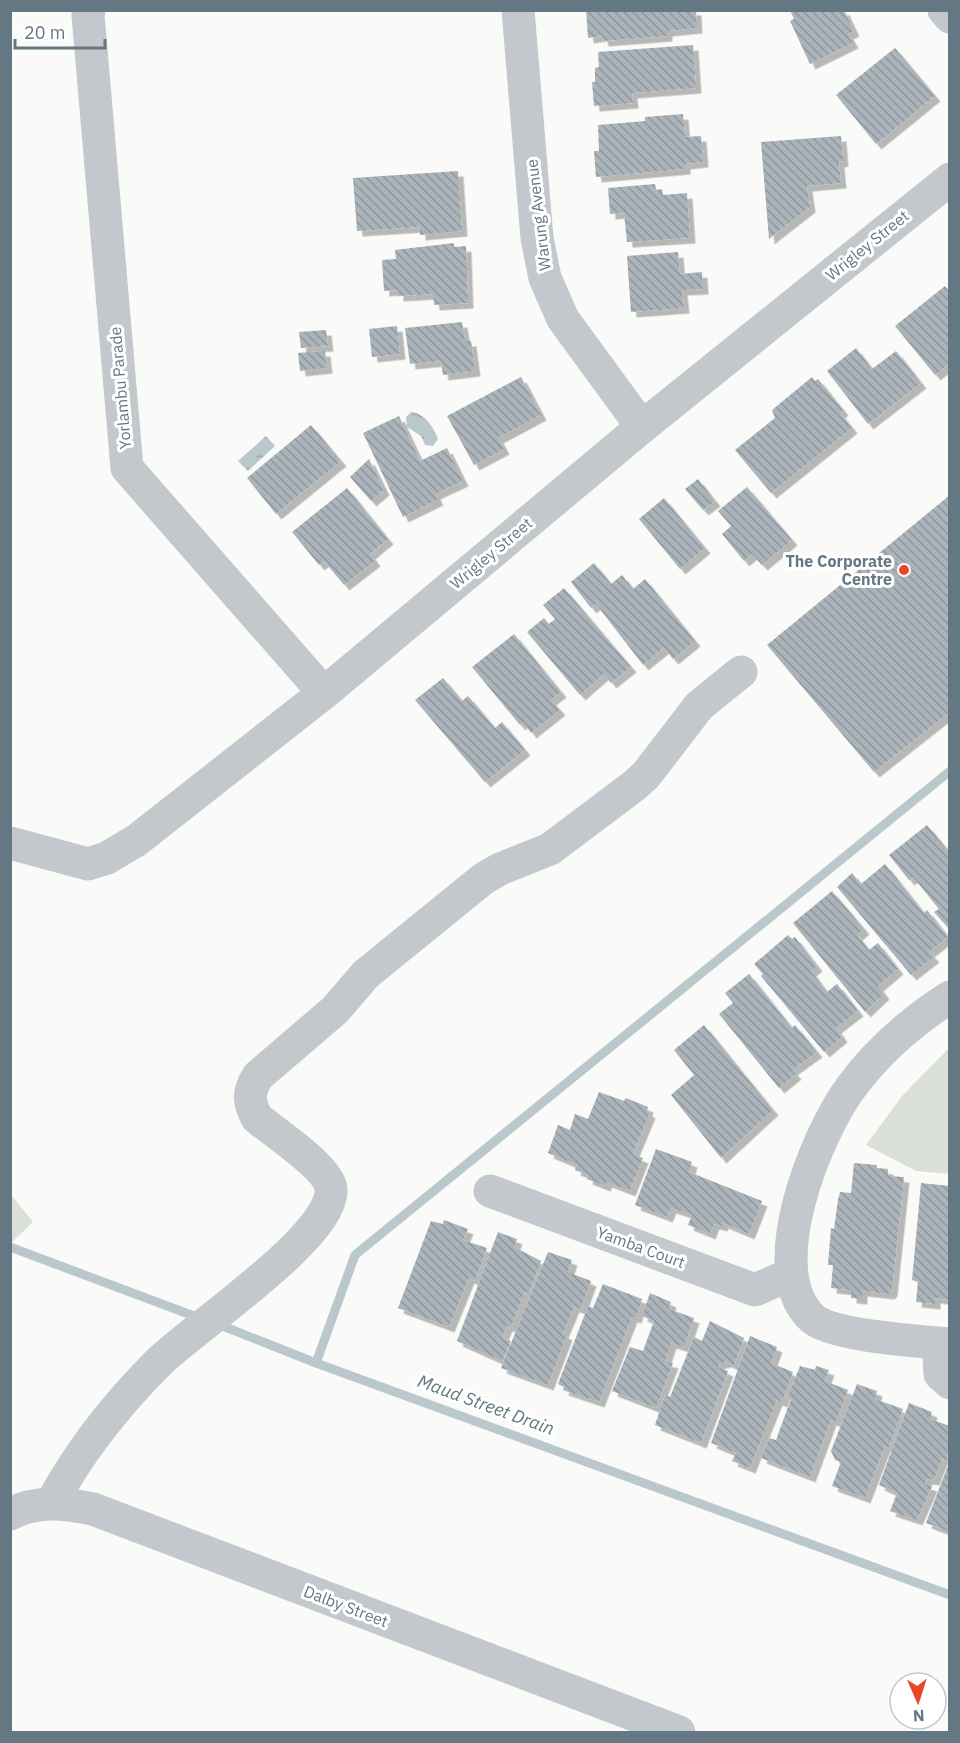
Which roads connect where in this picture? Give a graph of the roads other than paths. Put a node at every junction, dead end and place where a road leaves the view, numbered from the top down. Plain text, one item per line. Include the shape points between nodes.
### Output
1 (90, 10) edge
2 (518, 10) edge
3 (944, 10) edge
4 (950, 17) edge
5 (950, 179) edge
6 (642, 427) junction
7 (741, 672) dead end
8 (324, 693) junction
9 (10, 843) edge
10 (950, 996) edge
11 (489, 1191) dead end
12 (791, 1274) junction
13 (944, 1343) edge
14 (950, 1383) edge
15 (51, 1503) junction
16 (10, 1514) edge
17 (679, 1732) edge

1 - 8 street, Yorlambu Parade via 127,468
2 - 6 street, Warung Avenue via 537,238 545,278 563,319
3 - 4 street
5 - 6 street, Wrigley Street
6 - 8 street, Wrigley Street
7 - 15 street via 699,706 635,786 550,849 483,879 366,974 335,1010 258,1076 249,1098 257,1118 330,1182 324,1214 305,1239 173,1349 143,1379 87,1443
8 - 9 street, Wrigley Street via 137,840 107,858 88,864
10 - 12 street via 888,1047 852,1086 807,1177 795,1230
11 - 12 street, Yamba Court via 755,1290
12 - 13 street via 796,1297 812,1319 839,1330
13 - 14 street via 940,1374
15 - 16 street, Dalby Street
15 - 17 street, Dalby Street via 93,1509

